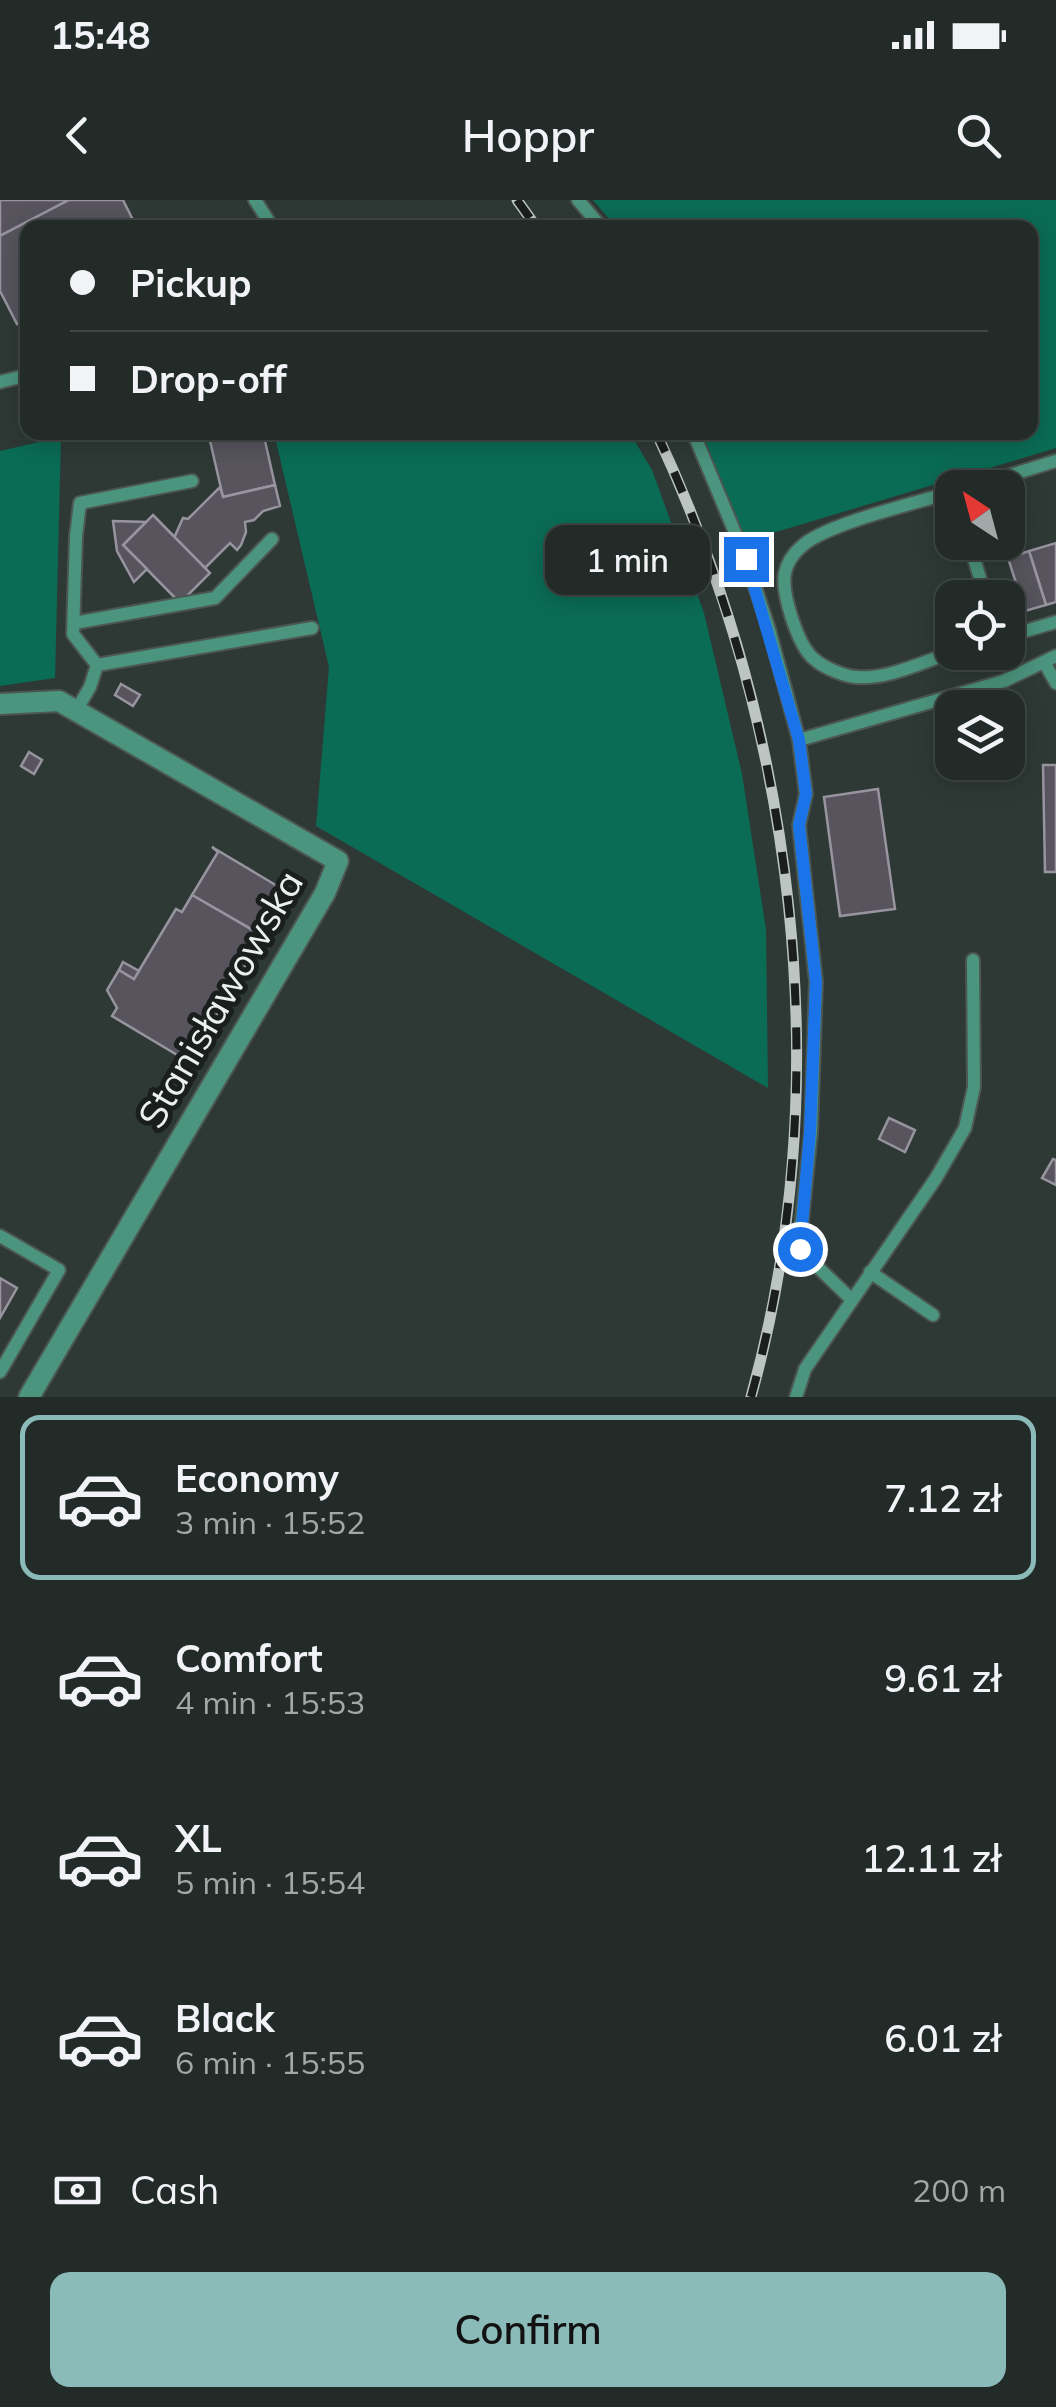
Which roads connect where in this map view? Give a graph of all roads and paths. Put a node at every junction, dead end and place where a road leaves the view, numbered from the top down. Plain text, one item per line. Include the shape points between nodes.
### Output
1 (578, 200) edge
2 (595, 220) edge
3 (696, 440) edge
4 (1056, 461) edge
5 (1025, 471) edge
6 (192, 481) dead end
7 (935, 497) edge
8 (272, 538) dead end
9 (1056, 622) edge
10 (74, 623) junction
11 (312, 628) dead end
12 (1025, 631) edge
13 (935, 658) edge
14 (1050, 659) edge
15 (97, 664) junction
16 (1056, 683) edge
17 (0, 704) edge
18 (76, 711) junction
19 (799, 740) junction
20 (973, 960) dead end
21 (0, 1236) edge
22 (870, 1272) junction
23 (851, 1299) junction
24 (933, 1315) dead end
25 (0, 1372) edge
26 (29, 1397) edge
27 (796, 1397) edge

1 - 2 lane
3 - 19 lane via 746,559
4 - 5 lane
6 - 10 lane via 80,503
7 - 13 lane via 823,533 803,544 784,576 800,641 831,669 879,675
8 - 10 lane via 215,598
9 - 12 lane
10 - 15 lane via 74,634
11 - 15 lane
14 - 16 lane
14 - 19 lane via 1004,681
15 - 18 lane
17 - 18 street, Stanisławowska via 59,701
18 - 26 street, Stanisławowska via 338,860 325,893
19 - 23 lane via 806,794 799,825 816,982 800,1249
20 - 22 lane via 974,1087 965,1128
21 - 25 lane via 59,1270
22 - 23 lane
22 - 24 lane
23 - 27 lane via 805,1368

